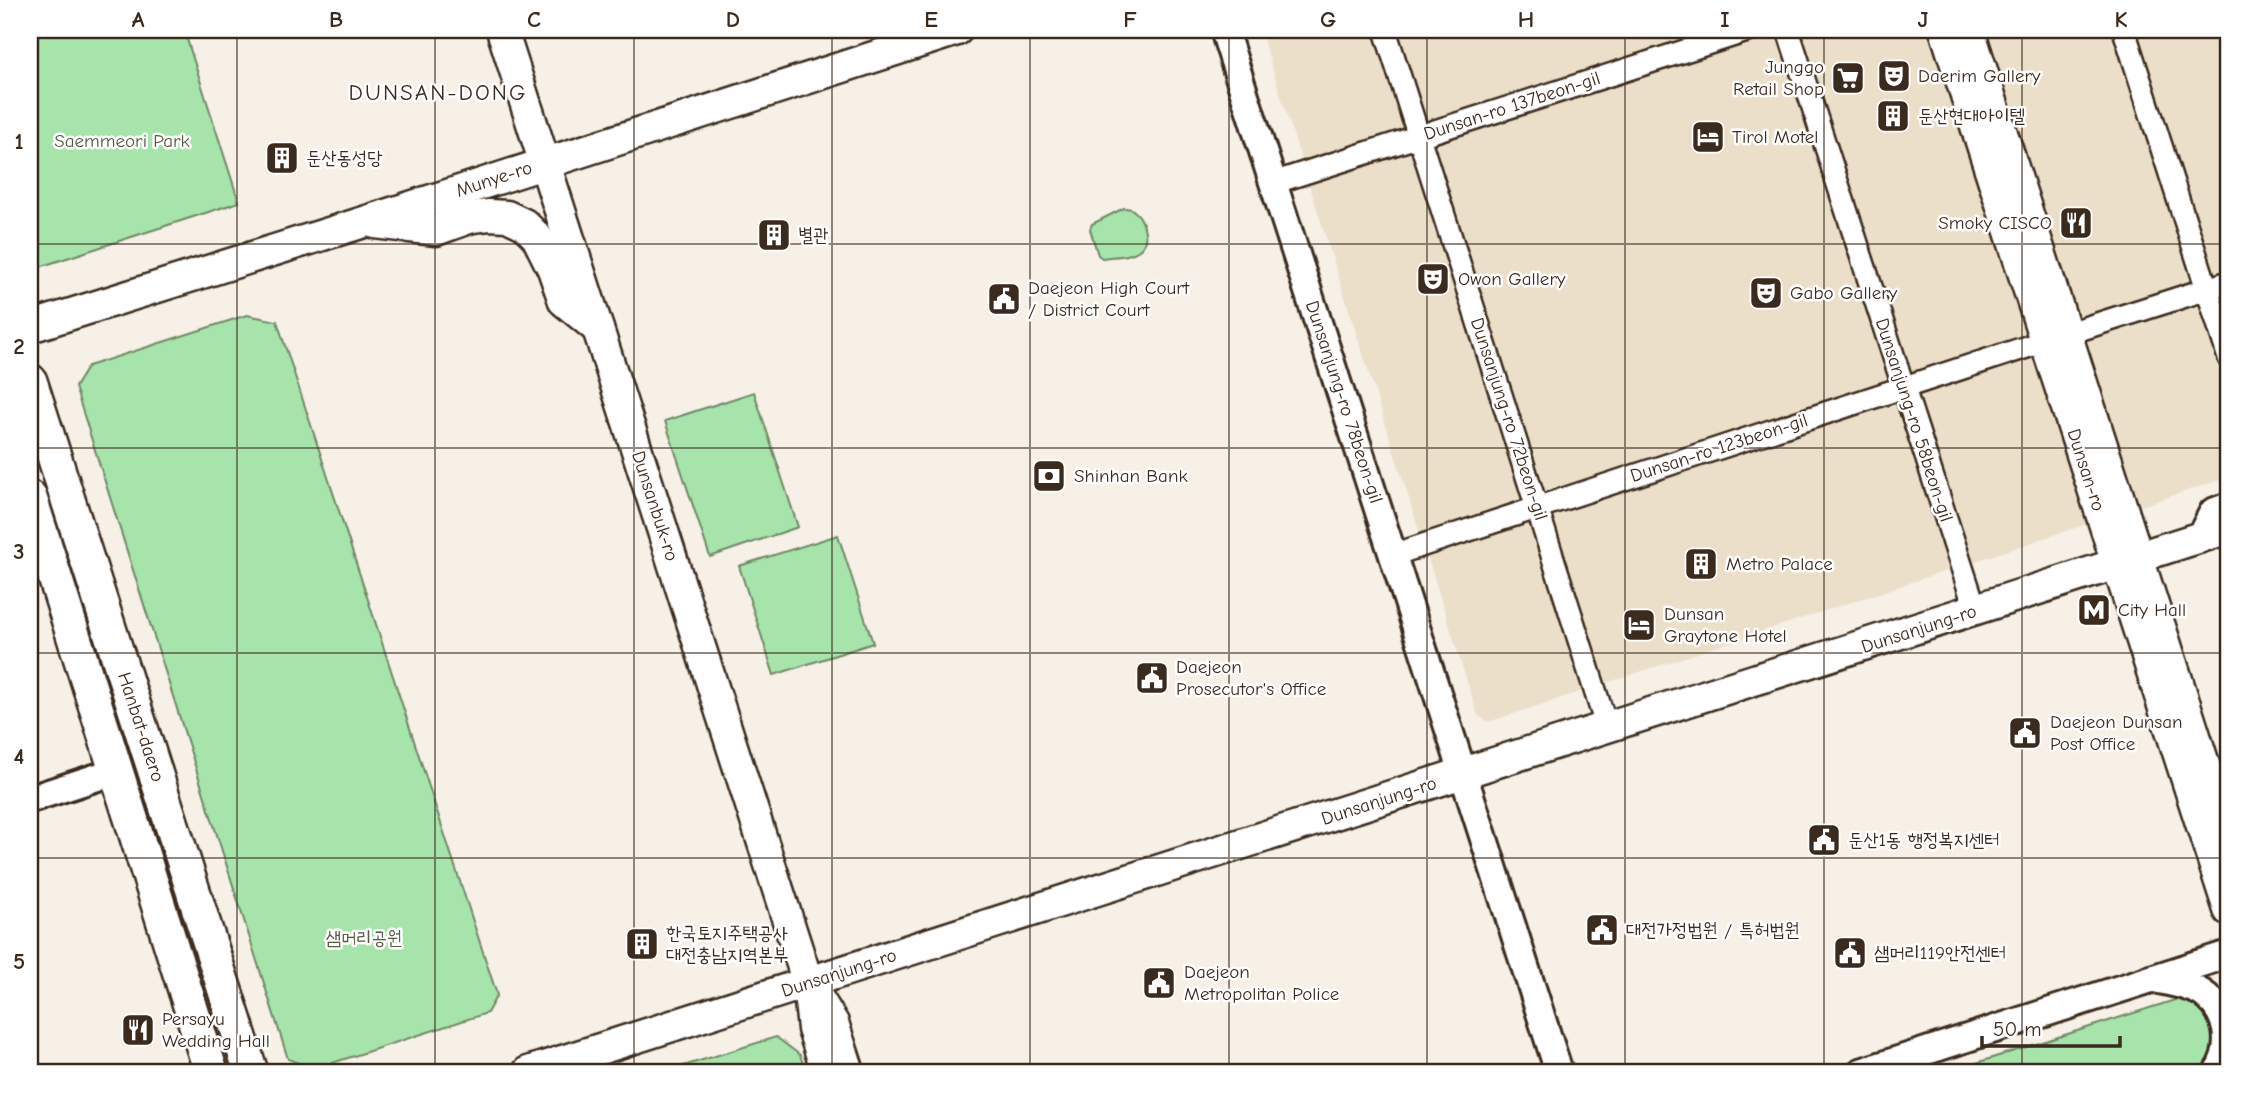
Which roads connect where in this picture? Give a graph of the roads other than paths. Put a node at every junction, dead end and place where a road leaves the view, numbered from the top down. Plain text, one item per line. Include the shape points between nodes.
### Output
1 (502, 30) edge
2 (957, 30) edge
3 (1224, 30) edge
4 (1387, 30) edge
5 (1750, 30) edge
6 (1788, 30) edge
7 (1945, 30) edge
8 (1969, 30) edge
9 (2124, 30) edge
10 (1419, 136) junction
11 (544, 162) junction
12 (1273, 183) junction
13 (364, 222) junction
14 (2229, 282) edge
15 (2207, 289) junction
16 (30, 327) edge
17 (598, 329) junction
18 (2056, 337) junction
19 (2229, 358) edge
20 (30, 382) edge
21 (1904, 387) junction
22 (30, 498) edge
23 (2229, 506) edge
24 (1537, 508) junction
25 (2229, 528) edge
26 (2199, 539) junction
27 (1393, 555) junction
28 (2128, 562) junction
29 (1976, 611) junction
30 (1607, 728) junction
31 (116, 771) junction
32 (1463, 774) junction
33 (30, 799) edge
34 (2229, 842) edge
35 (2229, 910) edge
36 (2229, 954) edge
37 (2154, 979) junction
38 (808, 983) junction
39 (211, 1072) edge
40 (251, 1072) edge
41 (528, 1072) edge
42 (827, 1072) edge
43 (849, 1072) edge
44 (1559, 1072) edge
45 (1861, 1072) edge
46 (2217, 1072) edge

1 - 11 main road, Dunsanbuk-ro
2 - 11 main road, Munye-ro
3 - 12 street, Dunsanjung-ro 78beon-gil
4 - 10 street, Dunsanjung-ro 72beon-gil
5 - 10 street, Dunsan-ro 137beon-gil
6 - 21 street, Dunsanjung-ro 58beon-gil
7 - 18 main road, Dunsan-ro
8 - 18 main road, Dunsan-ro
9 - 15 street
10 - 12 street, Dunsan-ro 137beon-gil
10 - 24 street, Dunsanjung-ro 72beon-gil
11 - 13 main road, Munye-ro
11 - 17 main road, Dunsanbuk-ro
12 - 27 street, Dunsanjung-ro 78beon-gil
13 - 16 main road, Munye-ro
13 - 17 main road via 436,230 472,217 507,216 537,237 564,301
14 - 15 street, Dunsan-ro 123beon-gil
15 - 18 street, Dunsan-ro 123beon-gil
15 - 19 street
17 - 38 main road, Dunsanbuk-ro
18 - 21 street, Dunsan-ro 123beon-gil
18 - 28 main road, Dunsan-ro
20 - 40 main road, Hanbat-daero
21 - 24 street, Dunsan-ro 123beon-gil
21 - 29 street, Dunsanjung-ro 58beon-gil
22 - 31 main road, Hanbat-daero
23 - 26 street via 2213,512
24 - 27 street, Dunsan-ro 123beon-gil
24 - 30 street, Dunsanjung-ro 72beon-gil
25 - 26 main road, Dunsanjung-ro
26 - 28 main road, Dunsanjung-ro
27 - 32 street, Dunsanjung-ro 78beon-gil
28 - 29 main road, Dunsanjung-ro
28 - 34 main road, Dunsan-ro
28 - 35 main road, Dunsan-ro
29 - 30 main road, Dunsanjung-ro
30 - 32 main road, Dunsanjung-ro
31 - 33 street
31 - 39 main road, Hanbat-daero
32 - 38 main road, Dunsanjung-ro
32 - 44 street, Dunsanjung-ro 78beon-gil
36 - 37 street
37 - 45 street
37 - 46 street via 2202,993 2216,1006 2228,1039
38 - 41 main road, Dunsanjung-ro
38 - 42 main road, Dunsanbuk-ro via 813,1029
38 - 43 main road, Dunsanbuk-ro via 833,1023

